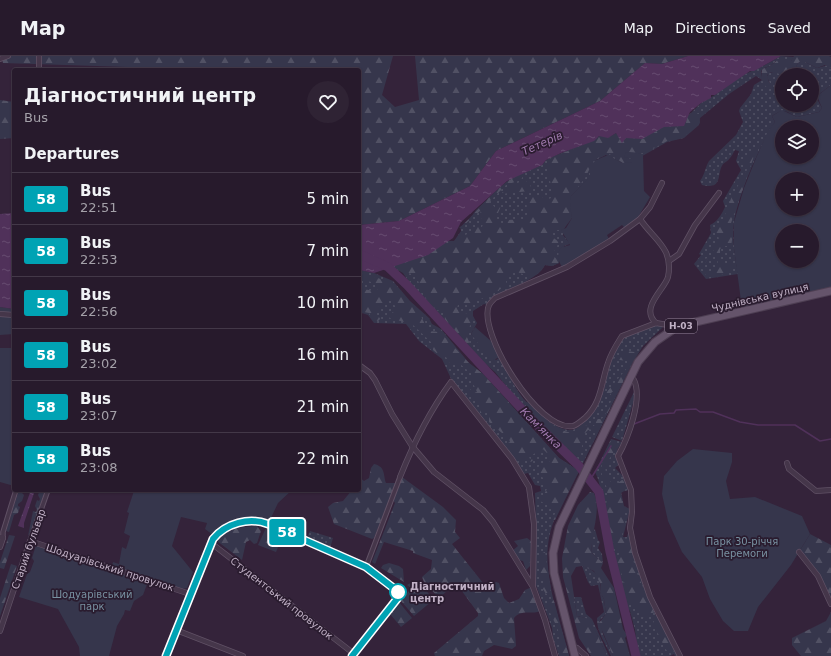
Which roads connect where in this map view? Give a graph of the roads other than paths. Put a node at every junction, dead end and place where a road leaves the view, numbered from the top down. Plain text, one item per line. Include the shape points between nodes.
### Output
1 (8, 56) edge
2 (39, 56) edge
3 (0, 59) edge
4 (39, 68) edge
5 (662, 183) dead end
6 (719, 193) dead end
7 (640, 219) junction
8 (669, 261) junction
9 (831, 291) edge
10 (831, 294) edge
11 (0, 314) edge
12 (12, 316) edge
13 (656, 323) junction
14 (673, 331) junction
15 (361, 366) edge
16 (634, 380) junction
17 (412, 446) junction
18 (597, 451) junction
19 (787, 463) dead end
20 (400, 477) joint
21 (831, 490) edge
22 (15, 492) edge
23 (47, 492) edge
24 (572, 502) junction
25 (1, 538) edge
26 (30, 541) junction
27 (211, 542) junction
28 (0, 547) edge
29 (799, 552) dead end
30 (366, 567) junction
31 (533, 587) junction
32 (190, 594) junction
33 (831, 604) edge
34 (176, 630) junction
35 (0, 631) edge
36 (577, 648) junction
37 (352, 655) edge
38 (166, 656) edge
39 (243, 656) edge
40 (555, 656) edge
41 (575, 656) edge
42 (579, 656) edge
43 (586, 656) edge
44 (680, 656) edge

1 - 3 street
2 - 4 street
5 - 7 street via 650,207
6 - 8 street via 695,225 679,254
7 - 8 street via 663,246
7 - 13 street via 606,244 567,267 495,298 489,306 489,323 518,387 527,398 566,426 578,424 595,406 607,364 622,336
8 - 13 street via 668,278 653,301 652,316
9 - 14 main road, Чуднівська вулиця / Н-03 via 697,321
10 - 14 main road, Чуднівська вулиця / Н-03
11 - 12 street
13 - 14 street via 668,325
14 - 16 main road, Чуднівська вулиця / Н-03 via 649,353
14 - 18 main road, Чуднівська вулиця / Н-03 via 647,349 638,362
15 - 17 street via 375,380
16 - 18 main road, Чуднівська вулиця / Н-03
16 - 44 street via 638,392 633,416 618,456 631,490 630,528 634,553 650,597
17 - 20 street
17 - 31 street via 434,472 483,510
17 - 31 street via 434,405 451,382 512,459 529,487 534,524
18 - 24 main road, Н-03
19 - 21 street via 789,469 816,491
20 - 30 street
22 - 25 street
23 - 26 street, Старий бульвар
24 - 36 main road, Н-03 via 562,528 556,560 560,586
24 - 41 main road, Н-03 via 558,527 553,558 554,578
25 - 28 street
26 - 32 street, Шодуарівський провулок
26 - 35 street, Старий бульвар
27 - 30 street via 220,531 233,525 246,522 264,523
27 - 32 street
27 - 37 street, Студентський провулок
29 - 33 street via 818,576
30 - 37 street via 393,586 398,596
31 - 40 street via 546,620
32 - 34 street
34 - 38 street
34 - 39 street
36 - 42 main road, Н-03
36 - 43 street

